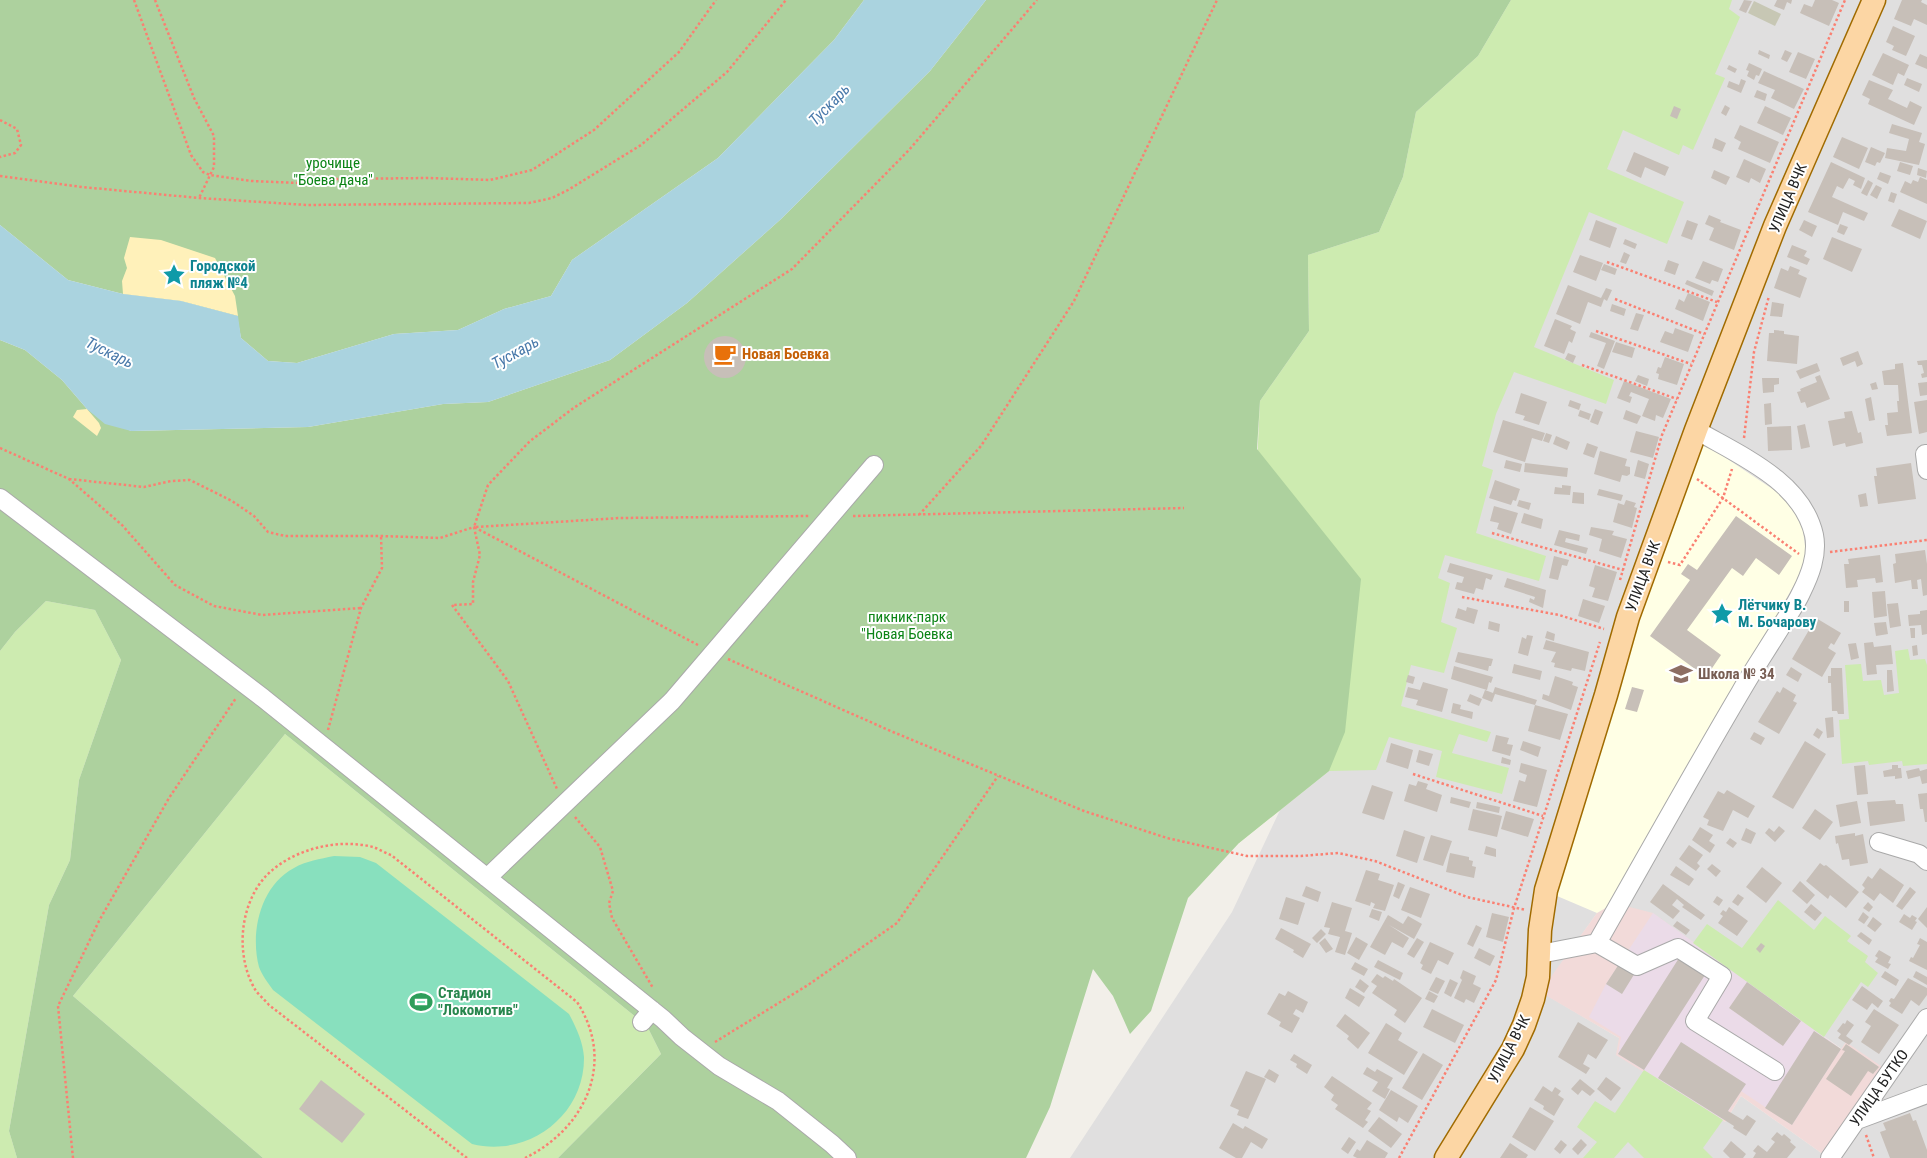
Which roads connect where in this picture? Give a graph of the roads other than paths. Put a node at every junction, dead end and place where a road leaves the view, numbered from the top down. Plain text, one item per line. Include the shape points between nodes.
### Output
1 (1874, 0) edge
2 (1696, 430) junction
3 (1927, 454) edge
4 (874, 466) dead end
5 (1927, 470) edge
6 (0, 498) edge
7 (1879, 842) dead end
8 (1927, 861) edge
9 (487, 878) junction
10 (1597, 942) junction
11 (1540, 954) junction
12 (1927, 1018) edge
13 (1775, 1071) dead end
14 (1927, 1094) edge
15 (1859, 1120) junction
16 (848, 1158) edge
17 (1446, 1158) edge
18 (1830, 1158) edge

1 - 2 main road, УЛИЦА ВЧК via 1775,226
2 - 10 lane via 1755,464 1787,488 1811,527 1815,554 1801,595 1740,692
2 - 11 main road, УЛИЦА ВЧК via 1628,618 1546,890
3 - 5 lane
4 - 9 lane via 672,701
6 - 9 lane via 245,684
7 - 8 lane via 1919,854
9 - 16 lane via 647,1016 719,1066 778,1101
10 - 11 lane
10 - 13 lane via 1637,966 1678,948 1722,976 1695,1021
11 - 17 main road, УЛИЦА ВЧК via 1533,999 1513,1049
12 - 15 lane, УЛИЦА БУТКО
14 - 15 lane
15 - 18 lane, УЛИЦА БУТКО

